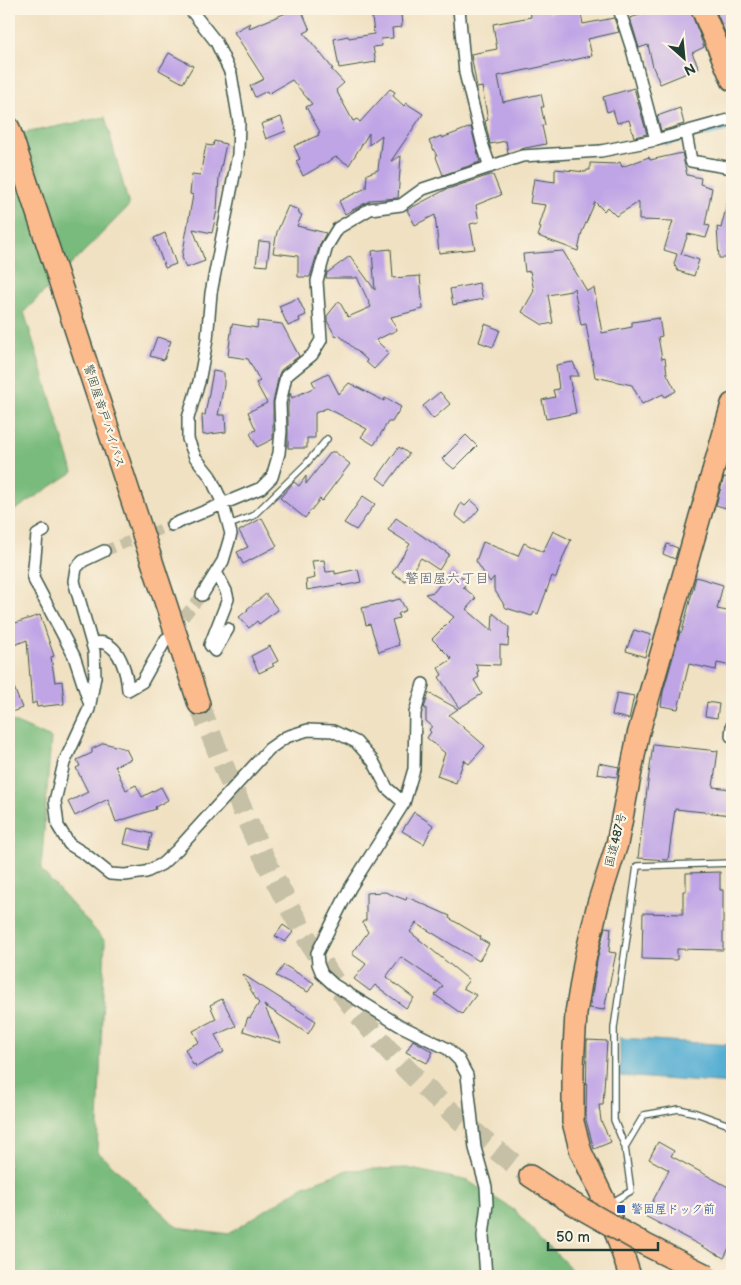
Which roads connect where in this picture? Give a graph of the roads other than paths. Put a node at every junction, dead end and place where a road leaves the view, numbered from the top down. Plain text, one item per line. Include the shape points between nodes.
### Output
1 (190, 9) edge
2 (458, 9) edge
3 (619, 9) edge
4 (702, 9) edge
5 (732, 80) edge
6 (732, 119) edge
7 (9, 128) edge
8 (686, 133) junction
9 (656, 140) junction
10 (490, 167) junction
11 (732, 168) edge
12 (732, 404) edge
13 (327, 439) dead end
14 (727, 439) edge
15 (223, 504) junction
16 (172, 525) tunnel mouth
17 (229, 525) junction
18 (44, 531) dead end
19 (104, 552) tunnel mouth
20 (216, 572) junction
21 (202, 595) tunnel mouth
22 (228, 629) dead end
23 (166, 638) tunnel mouth
24 (92, 643) junction
25 (423, 684) dead end
26 (199, 704) tunnel mouth
27 (90, 705) junction
28 (404, 803) junction
29 (732, 863) edge
30 (732, 1126) edge
31 (625, 1147) junction
32 (530, 1176) tunnel mouth
33 (606, 1206) junction
34 (486, 1276) edge
35 (630, 1276) edge
36 (682, 1276) edge
37 (707, 1276) edge

1 - 15 street via 216,42 231,74 239,122 238,155 211,294 207,340 188,418 188,439 195,457 210,476
2 - 10 street via 465,73
3 - 9 street
4 - 5 highway
6 - 8 street
7 - 26 highway, 警固屋音戸バイパス
8 - 9 street
8 - 11 street via 691,162
9 - 10 street via 601,151 522,156
10 - 15 street via 423,189 400,205 370,209 338,228 327,246 317,281 321,340 312,355 286,376 280,403 279,453 272,477 261,488
12 - 14 highway, 国道487号
13 - 17 lane via 253,516
14 - 33 highway, 国道487号 via 638,735 616,844 585,959 576,1013 572,1066 573,1122 581,1152
15 - 16 street
15 - 17 street
17 - 20 street via 231,534
18 - 27 street via 37,534 33,578 74,656
19 - 24 street via 83,561 76,568 74,581
20 - 21 street
20 - 22 street via 228,599 210,645 215,651
23 - 24 street via 142,682 128,690 126,673 117,652 104,643
24 - 27 street via 95,677
25 - 28 street via 416,713 414,769
27 - 28 street via 64,763 55,801 58,826 69,844 110,874 146,872 162,864 269,749 286,737 308,730 333,731 356,742 373,761 387,788
28 - 34 street via 350,888 317,953 318,964 322,974 334,986 399,1025 448,1049 468,1075 475,1148 486,1187 483,1236
29 - 31 lane via 637,866 614,1028 614,1120
30 - 31 lane via 679,1109 644,1115
31 - 33 lane via 632,1191
32 - 37 highway, bridge via 646,1245
33 - 35 highway, 国道487号
36 - 37 highway

